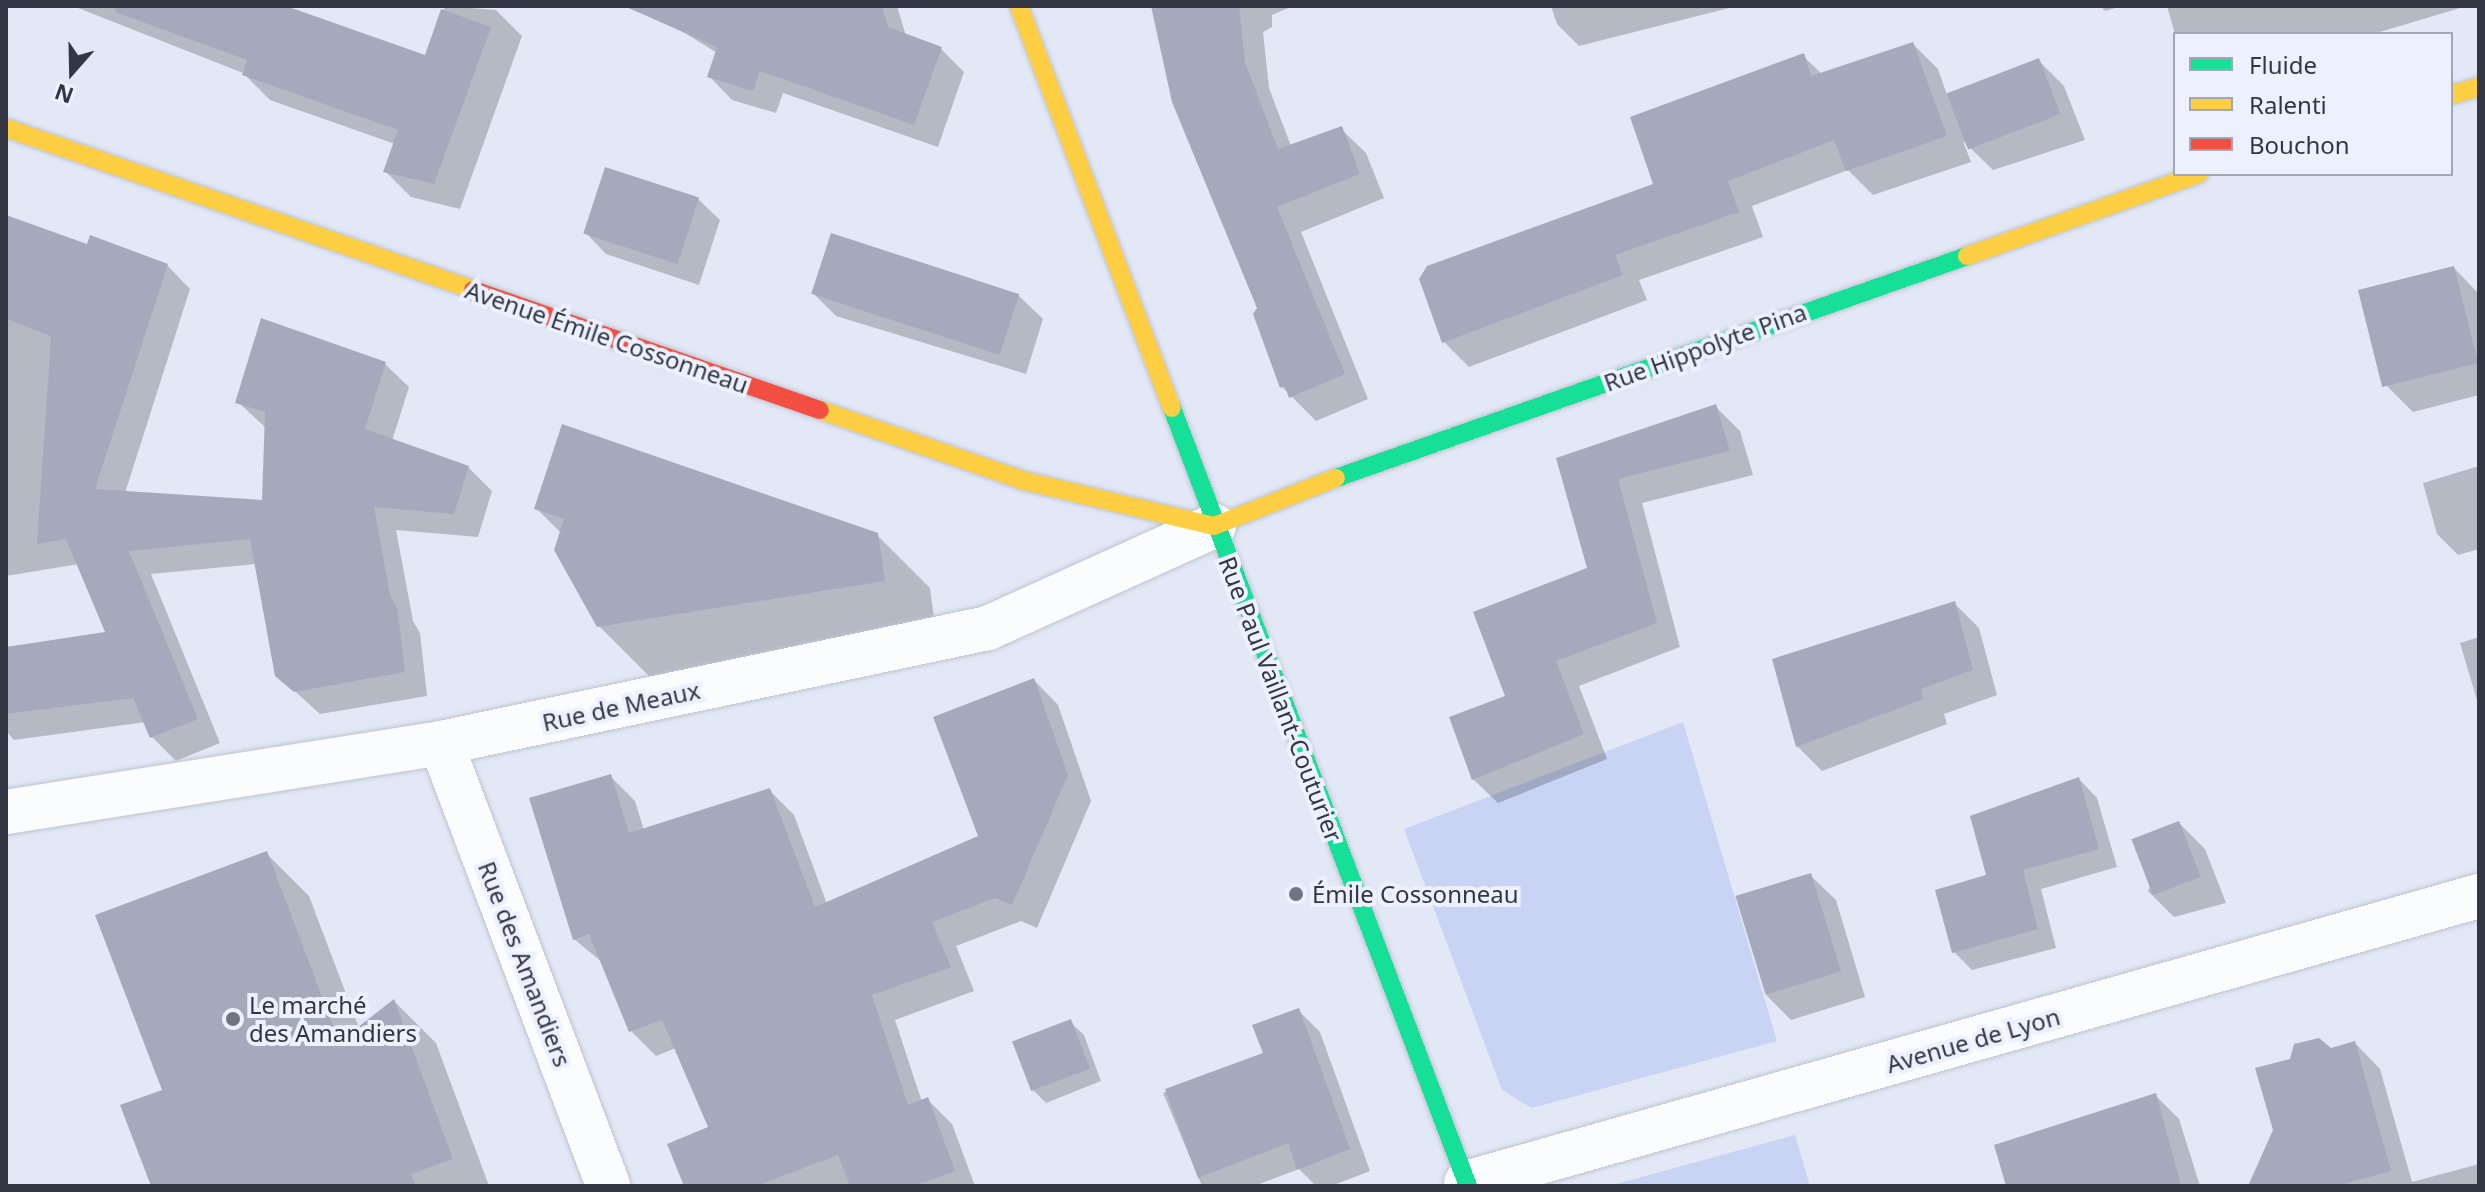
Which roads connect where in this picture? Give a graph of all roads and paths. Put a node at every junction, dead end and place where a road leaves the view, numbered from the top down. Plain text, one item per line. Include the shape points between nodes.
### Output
1 (1019, 6) edge
2 (2479, 87) edge
3 (2453, 94) edge
4 (6, 128) edge
5 (2193, 176) edge
6 (1214, 526) junction
7 (441, 743) junction
8 (6, 812) edge
9 (2479, 896) edge
10 (1467, 1185) edge
11 (608, 1186) edge

1 - 6 main road, Rue Paul Vaillant-Couturier
2 - 3 main road
4 - 6 main road, Avenue Émile Cossonneau via 1013,477
5 - 6 main road, Rue Hippolyte Pina via 1280,498
6 - 7 street, Rue de Meaux via 988,628
6 - 10 main road, Rue Paul Vaillant-Couturier
7 - 8 street, Rue de Meaux
7 - 11 street, Rue des Amandiers
9 - 10 street, Avenue de Lyon

